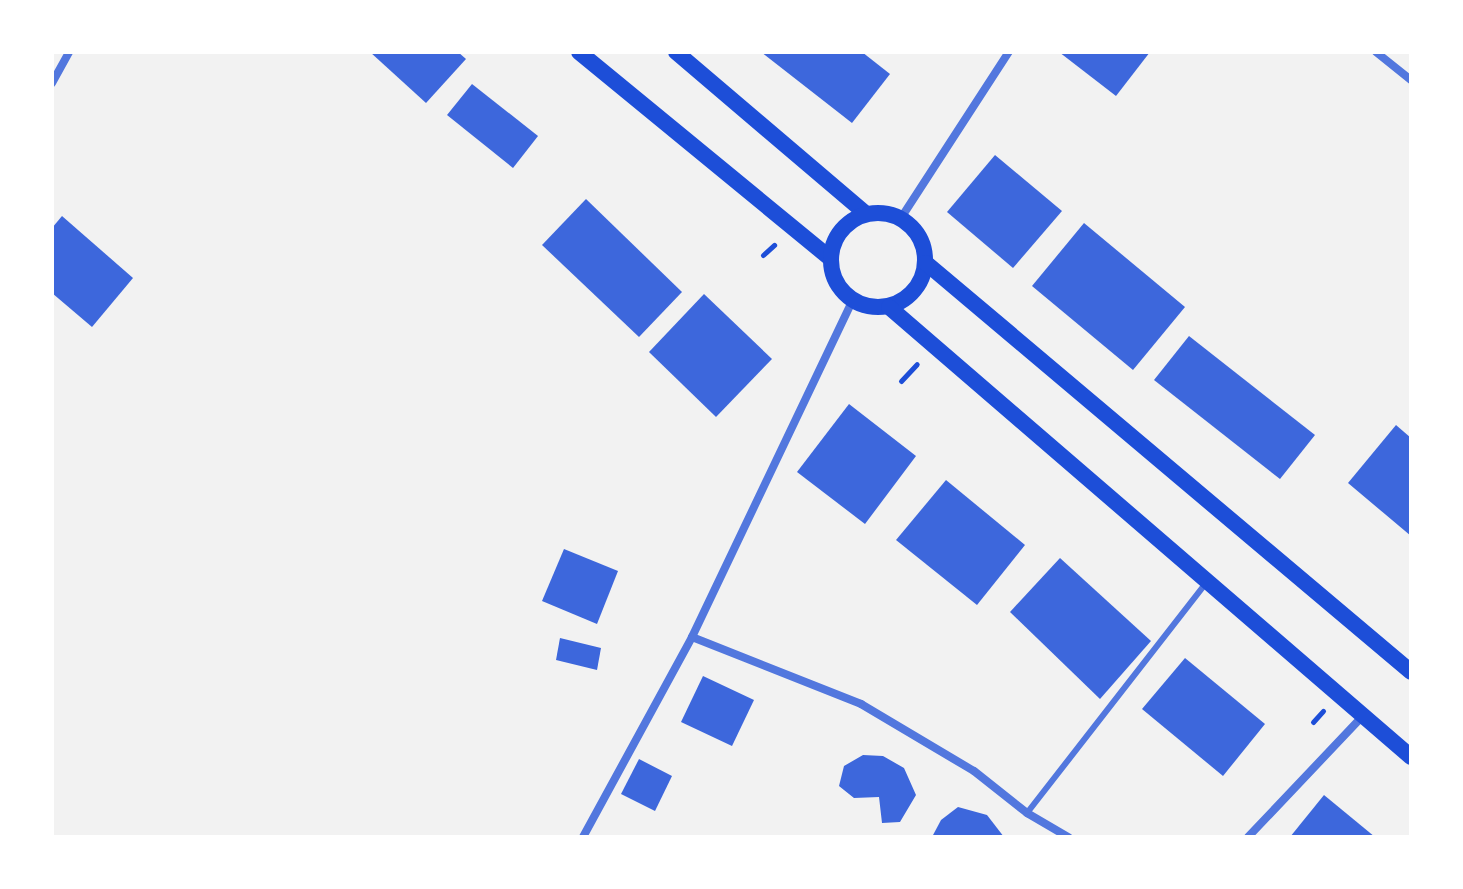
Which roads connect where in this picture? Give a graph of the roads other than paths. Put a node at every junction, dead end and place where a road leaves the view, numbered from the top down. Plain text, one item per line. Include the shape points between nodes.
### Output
1 (69, 52) edge
2 (579, 52) edge
3 (676, 52) edge
4 (1009, 52) edge
5 (1376, 52) edge
6 (1411, 80) edge
7 (52, 83) edge
8 (865, 213) junction
9 (901, 218) junction
10 (830, 258) junction
11 (926, 263) junction
12 (852, 301) junction
13 (889, 307) junction
14 (1205, 584) junction
15 (692, 637) junction
16 (1411, 672) edge
17 (1363, 716) junction
18 (1411, 757) edge
19 (1027, 813) junction
20 (583, 837) edge
21 (1068, 837) edge
22 (1248, 837) edge

1 - 7 street
2 - 10 main road
3 - 8 main road
4 - 9 street
5 - 6 street
8 - 9 main road
8 - 10 main road via 840,230
9 - 11 main road via 921,237
10 - 12 main road via 835,282
11 - 13 main road via 915,292
11 - 16 main road
12 - 13 main road
12 - 15 street
13 - 14 main road
14 - 17 main road
14 - 19 lane
15 - 19 street via 861,704 974,771
15 - 20 street
17 - 18 main road
17 - 22 street
19 - 21 street

